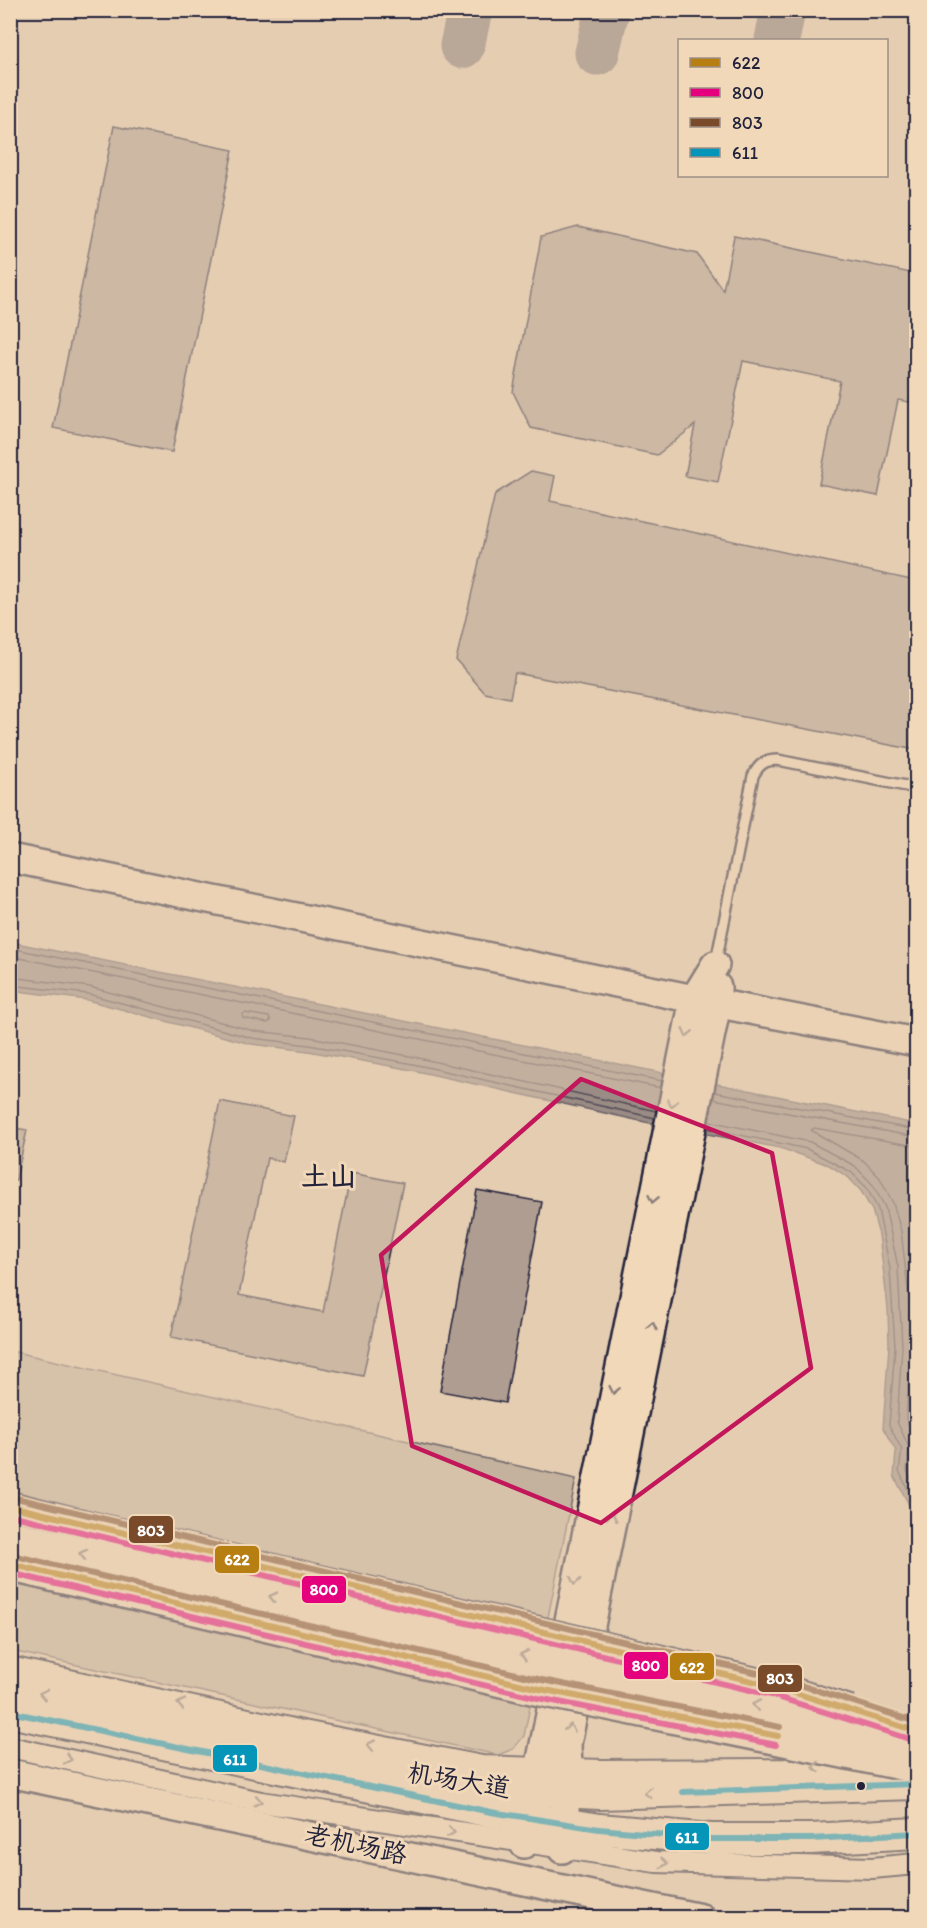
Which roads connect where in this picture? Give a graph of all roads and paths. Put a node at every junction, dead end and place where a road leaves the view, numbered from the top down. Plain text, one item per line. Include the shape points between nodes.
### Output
1 (916, 788) edge
2 (10, 858) edge
3 (716, 965) joint
4 (706, 1002) junction
5 (916, 1042) edge
6 (677, 1145) junction
7 (10, 1506) edge
8 (12, 1551) edge
9 (10, 1667) edge
10 (10, 1687) edge
11 (10, 1712) edge
12 (916, 1733) edge
13 (10, 1747) edge
14 (916, 1760) edge
15 (916, 1766) edge
16 (10, 1773) edge
17 (568, 1781) junction
18 (916, 1784) edge
19 (532, 1805) junction
20 (916, 1833) edge
21 (563, 1836) junction
22 (916, 1864) edge
23 (701, 1917) edge

1 - 3 lane via 777,760 758,767 753,776
2 - 4 street
3 - 4 street
4 - 5 street
4 - 6 street
17 -> 6 street via 567,1744
6 -> 19 street via 567,1620
7 - 12 street, bridge via 773,1686
12 -> 8 highway, bridge via 770,1708
8 - 15 highway, bridge via 540,1689
19 -> 9 street via 482,1766
19 -> 10 main road, 机场大道 via 480,1788
11 - 19 main road, 机场大道
13 -> 19 street via 261,1802
14 -> 17 street
16 - 23 street, 老机场路
18 -> 17 main road, 机场大道 via 600,1794
17 - 19 main road, 机场大道
17 - 21 street
19 - 21 main road, 机场大道
20 - 21 main road, 机场大道 via 811,1839
21 -> 22 street via 692,1865 872,1868

